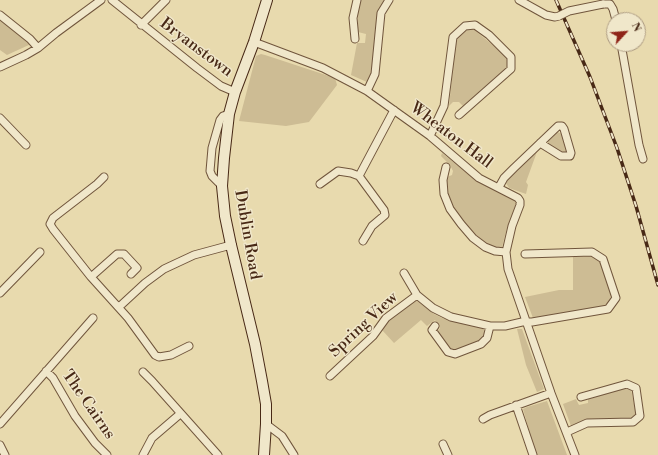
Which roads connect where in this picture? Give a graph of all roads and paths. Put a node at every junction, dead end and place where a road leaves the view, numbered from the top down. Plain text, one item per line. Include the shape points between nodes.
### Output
1 (101, 0) edge
2 (112, 0) edge
3 (166, 0) edge
4 (267, 0) edge
5 (357, 0) edge
6 (389, 0) edge
7 (519, 0) edge
8 (614, 12) edge
9 (0, 15) edge
10 (141, 25) junction
11 (355, 39) dead end
12 (254, 42) junction
13 (38, 48) junction
14 (622, 52) edge
15 (0, 67) edge
16 (367, 91) junction
17 (235, 92) junction
18 (394, 110) junction
19 (459, 115) dead end
20 (0, 118) edge
21 (430, 136) junction
22 (540, 143) junction
23 (26, 144) dead end
24 (643, 159) dead end
25 (446, 168) dead end
26 (359, 176) junction
27 (104, 177) dead end
28 (320, 184) dead end
29 (499, 187) junction
30 (363, 241) dead end
31 (230, 245) junction
32 (40, 252) dead end
33 (506, 252) junction
34 (525, 254) dead end
35 (404, 273) dead end
36 (131, 274) dead end
37 (91, 277) junction
38 (0, 292) edge
39 (418, 295) junction
40 (119, 307) junction
41 (93, 318) dead end
42 (527, 322) junction
43 (435, 326) dead end
44 (490, 326) junction
45 (189, 346) dead end
46 (46, 371) junction
47 (143, 372) dead end
48 (330, 376) dead end
49 (551, 393) junction
50 (581, 397) dead end
51 (516, 405) junction
52 (180, 414) junction
53 (483, 419) dead end
54 (0, 424) edge
55 (266, 424) junction
56 (567, 432) junction
57 (443, 444) dead end
58 (0, 445) edge
59 (5, 455) edge
60 (107, 455) edge
61 (143, 455) edge
62 (218, 455) edge
63 (264, 455) edge
64 (294, 455) edge
65 (448, 455) edge
66 (533, 455) edge
67 (575, 455) edge

1 - 13 street
2 - 10 street, Bryanstown
3 - 10 street
4 - 12 main road, Dublin Road
5 - 11 street via 352,18
6 - 16 street via 382,14 375,74
7 - 8 street, bridge via 551,16 603,4 610,4
9 - 13 street via 30,38
10 - 17 street, Bryanstown via 221,86
12 - 16 street, Wheaton Hall via 323,68
12 - 17 main road, Dublin Road
13 - 15 street
14 - 24 street
16 - 18 street, Wheaton Hall
17 - 31 main road, Dublin Road via 222,186
18 - 21 street, Wheaton Hall
18 - 26 street
19 - 21 street via 511,69 511,57 475,24 465,26 454,37 444,106
20 - 23 street
21 - 29 street, Wheaton Hall via 479,178
22 - 22 street via 555,128 562,126 570,156 561,156
22 - 29 street via 504,178
25 - 33 street via 443,180 444,194 450,209 473,238 485,247
26 - 28 street via 338,171
26 - 30 street via 385,215 372,226
27 - 37 street via 56,215 50,224
29 - 33 street, Wheaton Hall via 520,201
31 - 40 street via 194,255 164,269
31 - 55 main road, Dublin Road via 255,344 266,404
32 - 38 street
33 - 42 street, Wheaton Hall via 508,269
34 - 42 street, Spring View via 592,252 603,258 616,298 608,309
35 - 39 street, Spring View
36 - 37 street via 137,268 124,254 117,254
37 - 40 street
39 - 44 street, Spring View via 433,308 451,317
39 - 48 street, Spring View via 386,318 373,336
40 - 45 street via 155,355 171,356
41 - 46 street, The Cairns
42 - 44 street, Spring View
42 - 49 street, Wheaton Hall
43 - 44 street via 432,330 448,352 455,354 481,344 487,338
46 - 54 street, The Cairns
46 - 60 street, The Cairns via 53,378 75,416
47 - 52 street
49 - 51 street
49 - 56 street, Wheaton Hall
50 - 56 street via 627,384 636,388 640,416 633,422 587,423
51 - 53 street
51 - 66 street
52 - 61 street via 152,438
52 - 62 street
55 - 63 main road, Dublin Road
55 - 64 street via 282,436
56 - 67 street, Wheaton Hall
57 - 65 street
58 - 59 street

